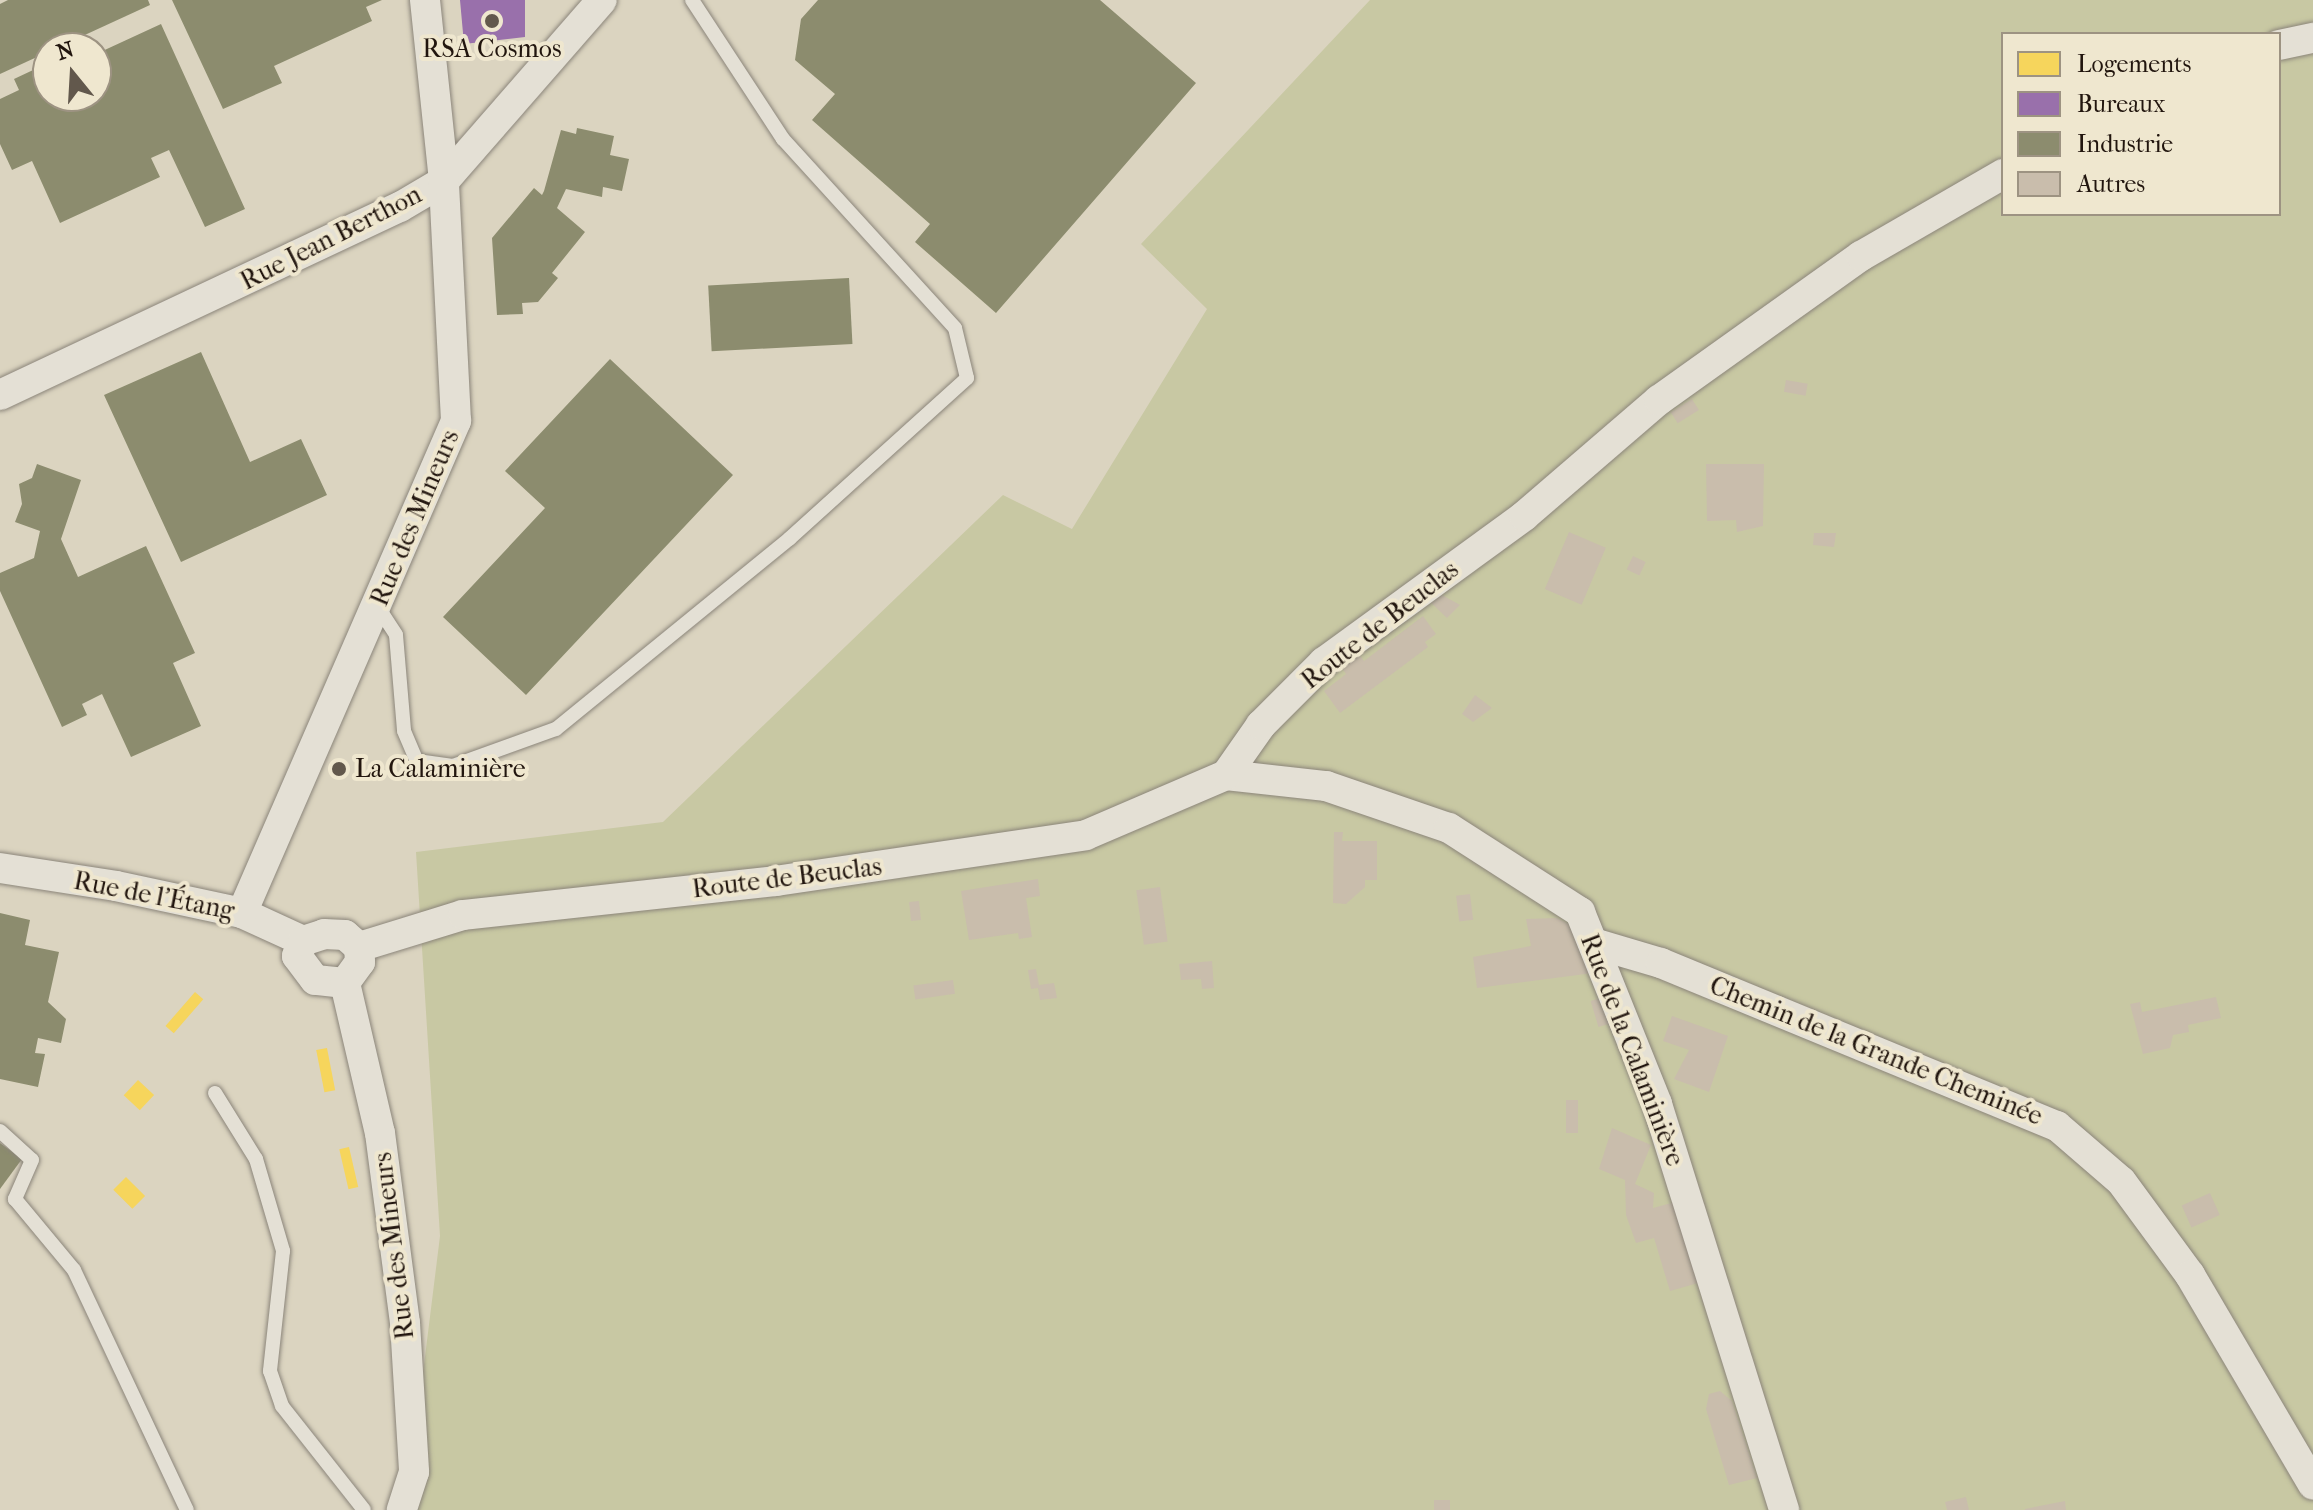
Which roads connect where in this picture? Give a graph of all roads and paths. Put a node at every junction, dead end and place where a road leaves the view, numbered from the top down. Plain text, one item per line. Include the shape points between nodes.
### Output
1 (425, 0) edge
2 (602, 0) edge
3 (692, 0) edge
4 (2313, 38) edge
5 (2281, 45) edge
6 (2001, 175) edge
7 (444, 181) junction
8 (0, 395) edge
9 (378, 607) junction
10 (1226, 775) junction
11 (0, 868) edge
12 (242, 913) junction
13 (303, 941) junction
14 (1593, 943) junction
15 (359, 947) junction
16 (345, 983) junction
17 (215, 1093) dead end
18 (0, 1131) edge
19 (2313, 1485) edge
20 (187, 1510) edge
21 (364, 1510) edge
22 (402, 1510) edge
23 (1784, 1510) edge

1 - 7 street, Rue des Mineurs
2 - 7 street, Rue Jean Berthon
3 - 9 lane via 783,139 955,328 967,378 789,539 556,729 453,766 417,761 404,731 396,635
4 - 5 street
6 - 10 street, Route de Beuclas via 1861,256 1659,400 1524,516 1324,662 1261,725
7 - 8 street, Rue Jean Berthon via 400,207
7 - 9 street, Rue des Mineurs via 456,421
9 - 12 street, Rue des Mineurs
10 - 14 street, Rue de la Calaminière via 1326,786 1449,828 1580,912
10 - 15 street, Route de Beuclas via 1086,835 776,881 463,915
11 - 12 street, Rue de l'Étang
12 - 13 street, Rue de l'Étang
13 - 15 street via 345,935
13 - 16 street via 297,956 315,980
14 - 19 street, Chemin de la Grande Cheminée via 1661,963 2057,1126 2121,1181 2190,1275
14 - 23 street, Rue de la Calaminière via 1657,1104
15 - 16 street via 360,962
16 - 22 street, Rue des Mineurs via 380,1133 405,1323 414,1472
17 - 21 lane via 256,1159 283,1251 270,1371 282,1406
18 - 20 lane via 32,1160 15,1199 74,1270

